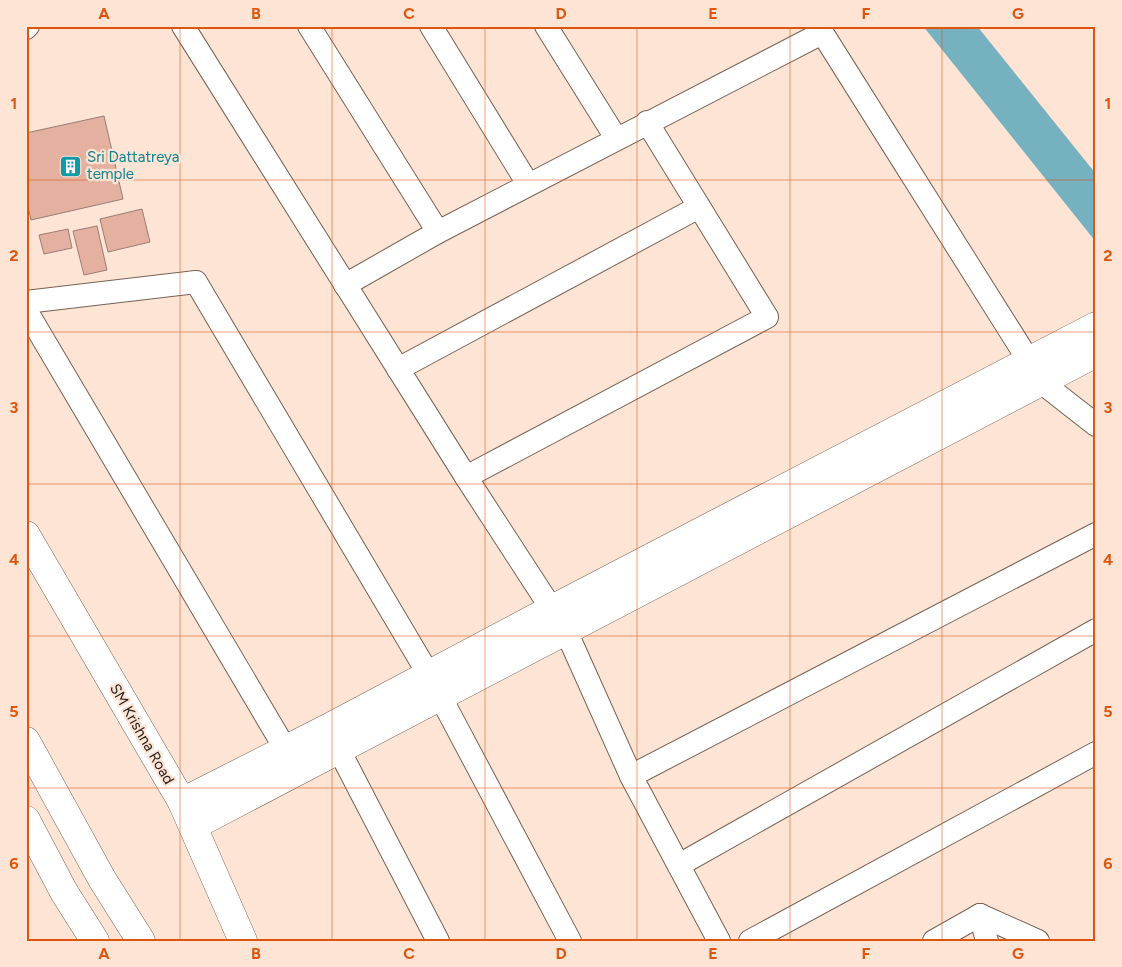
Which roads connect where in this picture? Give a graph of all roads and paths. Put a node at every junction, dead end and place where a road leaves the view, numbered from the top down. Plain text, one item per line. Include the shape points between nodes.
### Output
1 (183, 26) edge
2 (309, 26) edge
3 (432, 26) edge
4 (546, 26) edge
5 (820, 30) edge
6 (646, 122) junction
7 (616, 138) junction
8 (528, 184) junction
9 (699, 206) junction
10 (438, 232) junction
11 (345, 285) junction
12 (26, 302) edge
13 (26, 310) edge
14 (1096, 326) edge
15 (1096, 353) edge
16 (398, 369) junction
17 (1035, 372) junction
18 (1096, 426) edge
19 (466, 477) junction
20 (1096, 534) edge
21 (26, 535) edge
22 (559, 620) junction
23 (1096, 630) edge
24 (435, 686) junction
25 (26, 741) edge
26 (286, 750) junction
27 (339, 750) junction
28 (1096, 753) edge
29 (631, 776) junction
30 (187, 814) junction
31 (26, 820) edge
32 (679, 865) junction
33 (980, 915) junction
34 (95, 941) edge
35 (141, 941) edge
36 (243, 941) edge
37 (438, 941) edge
38 (570, 941) edge
39 (719, 941) edge
40 (750, 941) edge
41 (934, 941) edge
42 (987, 941) edge
43 (1038, 941) edge

1 - 11 street
2 - 10 street
3 - 8 street
4 - 7 street
5 - 6 street
5 - 17 street
6 - 7 street
6 - 9 street
7 - 8 street
8 - 10 street
9 - 16 street
9 - 19 street via 767,317
10 - 11 street
11 - 16 street
12 - 24 street via 196,282
13 - 26 street
14 - 17 main road
15 - 17 main road
16 - 19 street
17 - 18 street
17 - 22 main road
19 - 22 street
20 - 29 street
21 - 30 main road, SM Krishna Road
22 - 24 main road
22 - 29 street
23 - 32 street
24 - 26 main road
24 - 27 main road
24 - 38 street
25 - 35 main road via 102,879
26 - 30 main road
27 - 30 main road
27 - 37 street
28 - 40 street
29 - 32 street
30 - 36 main road, SM Krishna Road
31 - 34 main road via 64,892
32 - 39 street
33 - 41 street
33 - 42 street
33 - 43 street

